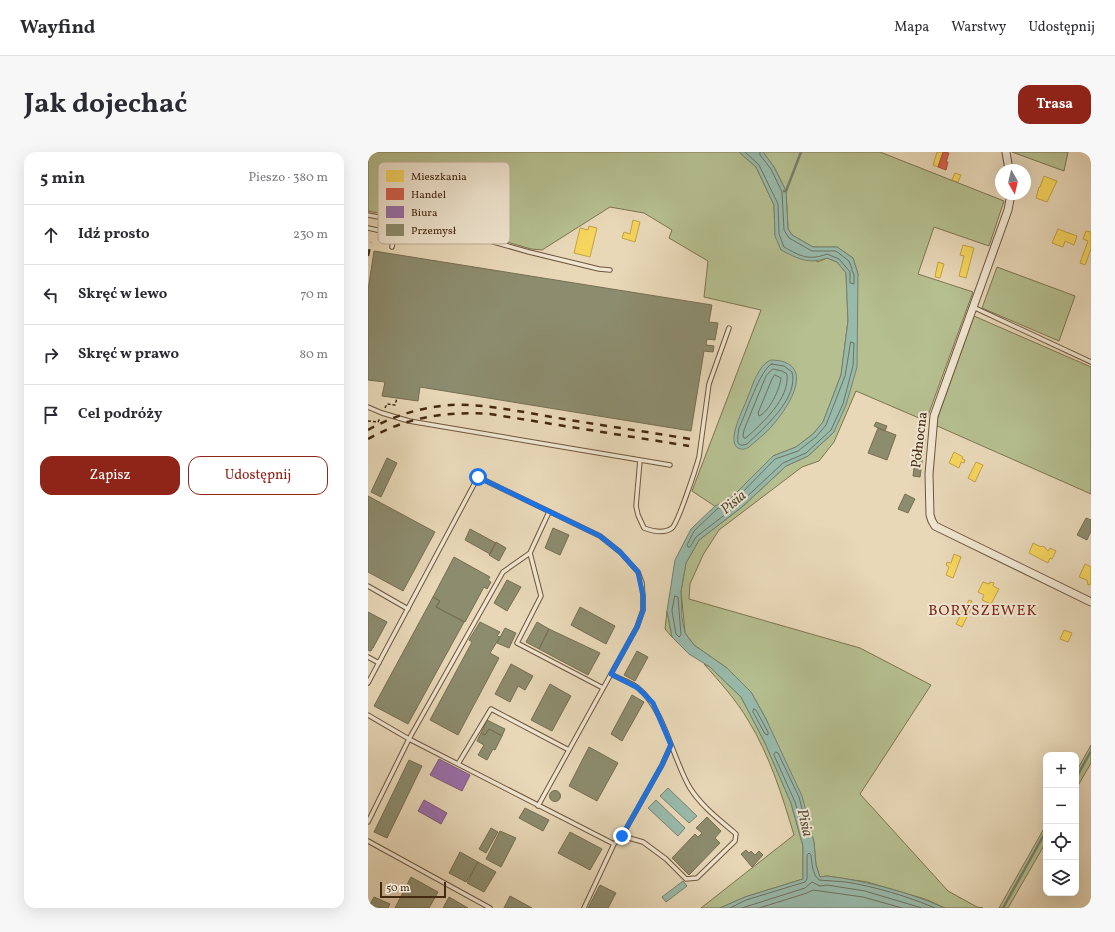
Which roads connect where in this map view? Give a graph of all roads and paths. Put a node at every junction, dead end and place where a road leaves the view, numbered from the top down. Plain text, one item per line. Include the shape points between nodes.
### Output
1 (1006, 152) edge
2 (1008, 164) edge
3 (1010, 200) edge
4 (368, 215) edge
5 (378, 217) edge
6 (368, 228) edge
7 (378, 230) edge
8 (393, 244) edge
9 (500, 244) edge
10 (392, 248) dead end
11 (610, 270) dead end
12 (973, 307) junction
13 (729, 328) dead end
14 (1091, 362) edge
15 (368, 407) edge
16 (640, 460) junction
17 (670, 465) dead end
18 (549, 512) junction
19 (530, 553) junction
20 (368, 586) edge
21 (1091, 602) edge
22 (408, 609) junction
23 (368, 657) edge
24 (379, 663) junction
25 (611, 674) junction
26 (368, 683) edge
27 (603, 688) junction
28 (368, 715) edge
29 (409, 738) junction
30 (671, 745) junction
31 (569, 750) junction
32 (458, 764) junction
33 (538, 806) junction
34 (368, 822) edge
35 (622, 836) junction
36 (368, 841) edge
37 (614, 844) junction
38 (485, 907) edge
39 (490, 908) edge
40 (584, 908) edge

1 - 2 street
3 - 12 street, Północna
4 - 5 lane
6 - 7 lane
8 - 10 lane
9 - 11 lane
12 - 14 lane
12 - 21 street, Północna via 934,416 929,474 929,507 932,521 935,526
13 - 16 lane via 709,384 696,468 672,528 664,531 644,528 636,506
15 - 16 lane via 409,421
16 - 17 lane
18 - 19 lane
18 - 22 lane via 478,477
18 - 25 lane via 600,536 620,552 638,572 643,610 637,627
19 - 27 lane via 541,596 517,643
19 - 29 lane via 503,572
20 - 22 lane
22 - 24 lane
23 - 24 lane
24 - 26 lane
25 - 27 lane
25 - 30 lane via 638,688 653,703
27 - 31 lane
28 - 29 lane
29 - 32 lane
29 - 34 lane
30 - 35 lane
30 - 35 lane via 690,788 702,804 736,834 735,841 697,878 686,879 666,859 643,842
31 - 32 lane via 491,709
31 - 33 lane
32 - 33 lane
33 - 37 lane
35 - 37 lane
36 - 38 lane
37 - 40 lane
38 - 39 lane

